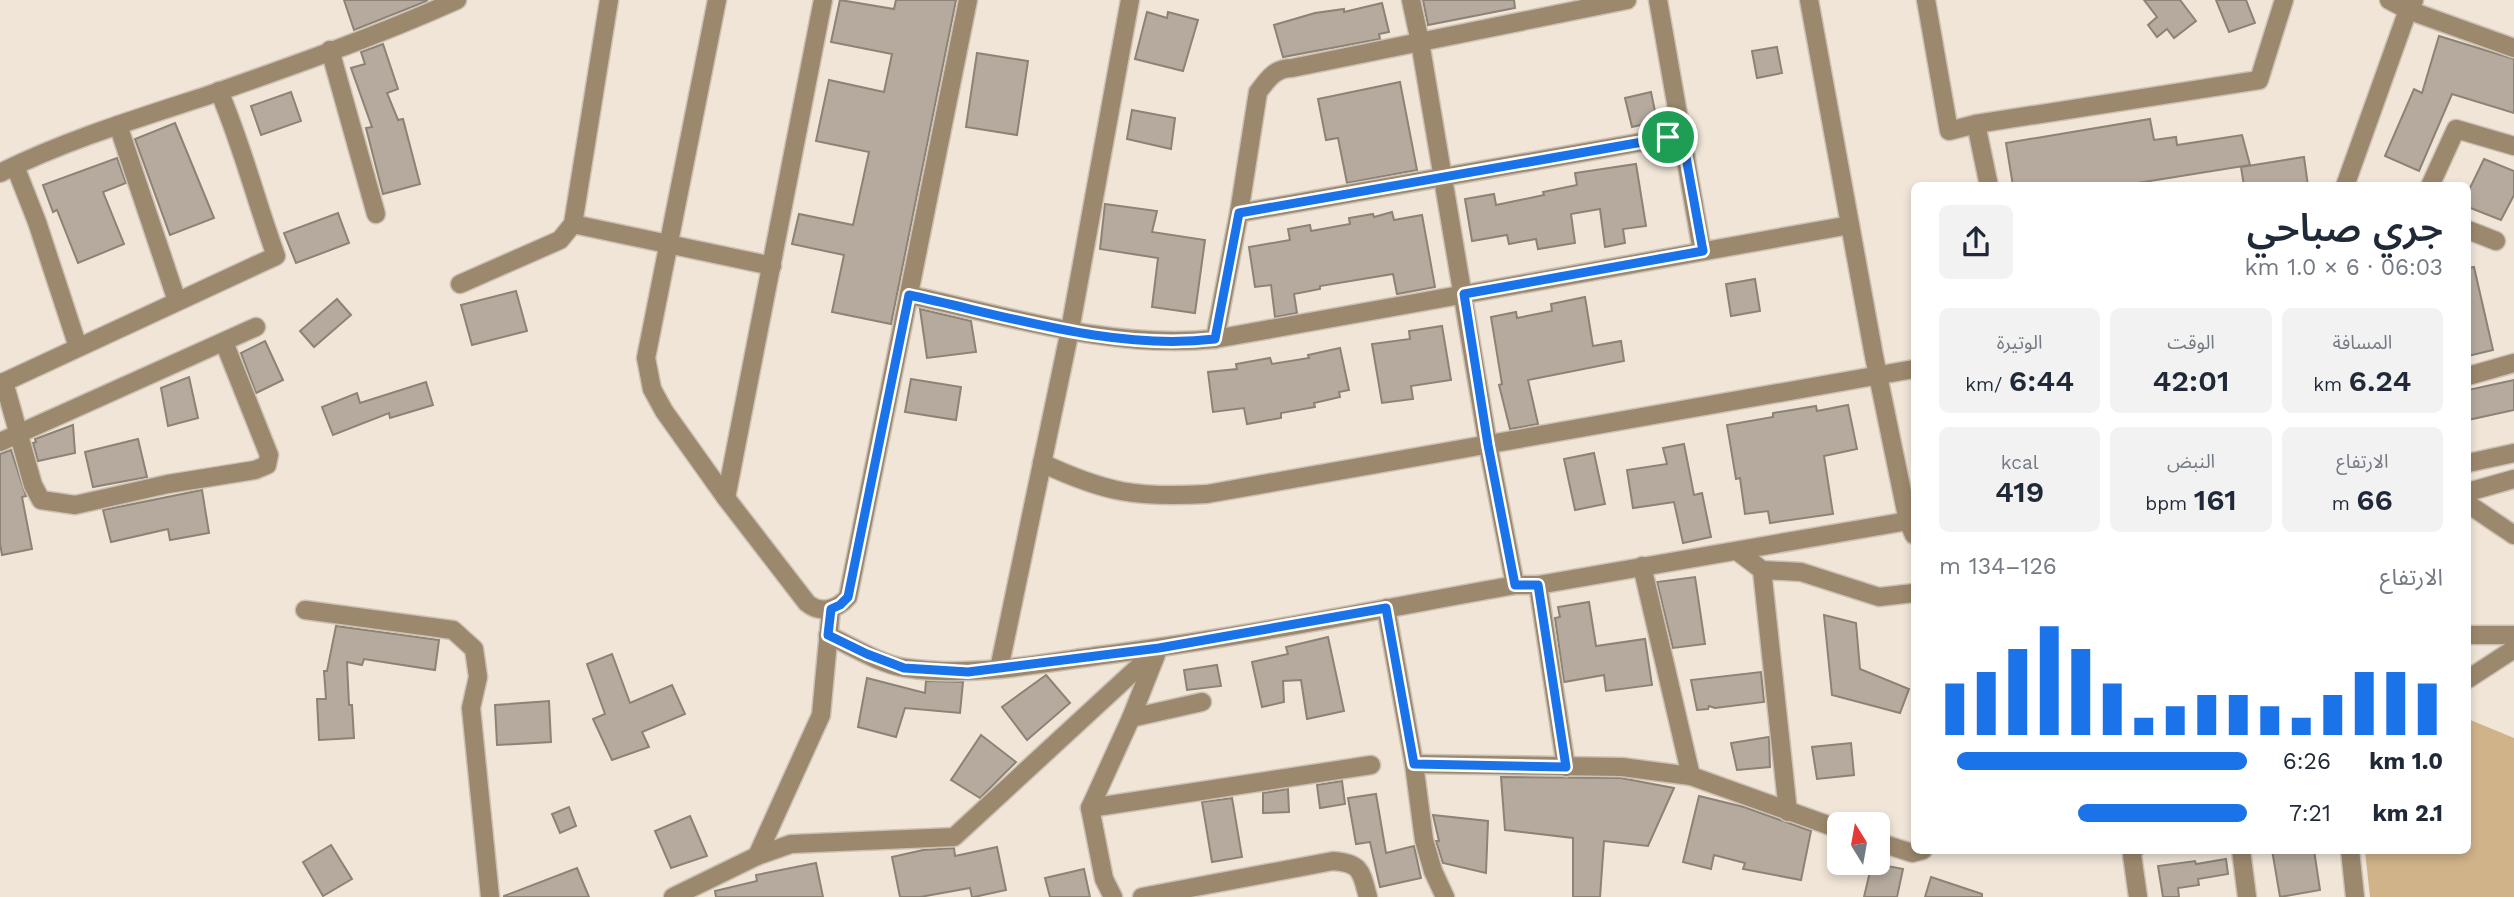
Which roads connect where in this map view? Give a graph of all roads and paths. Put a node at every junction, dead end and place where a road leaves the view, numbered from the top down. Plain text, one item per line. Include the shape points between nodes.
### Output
1 (457, 0) edge
2 (609, 0) edge
3 (717, 0) edge
4 (822, 0) edge
5 (968, 0) edge
6 (1130, 0) edge
7 (1411, 0) edge
8 (1627, 0) edge
9 (1658, 0) edge
10 (1809, 0) edge
11 (1926, 0) edge
12 (2284, 0) edge
13 (2389, 0) edge
14 (2411, 5) edge
15 (1420, 42) junction
16 (2514, 48) edge
17 (330, 50) junction
18 (219, 91) junction
19 (1976, 124) junction
20 (118, 125) junction
21 (1682, 135) junction
22 (2514, 146) edge
23 (7, 169) edge
24 (1443, 177) junction
25 (1988, 182) edge
26 (2349, 182) edge
27 (2432, 182) edge
28 (1239, 213) junction
29 (376, 214) dead end
30 (573, 224) junction
31 (1850, 225) junction
32 (2471, 231) edge
33 (2497, 241) dead end
34 (668, 245) junction
35 (1703, 251) junction
36 (772, 266) junction
37 (460, 284) dead end
38 (1464, 294) junction
39 (909, 295) junction
40 (177, 302) junction
41 (256, 327) dead end
42 (1070, 330) junction
43 (1215, 339) junction
44 (224, 342) junction
45 (78, 347) junction
46 (2514, 363) edge
47 (1911, 370) edge
48 (2471, 375) edge
49 (1878, 376) junction
50 (2, 383) edge
51 (18, 435) junction
52 (0, 442) edge
53 (1488, 445) junction
54 (2514, 453) edge
55 (2471, 462) edge
56 (1042, 463) junction
57 (2514, 479) edge
58 (2471, 491) edge
59 (726, 498) junction
60 (2471, 506) edge
61 (1911, 528) edge
62 (2514, 535) edge
63 (1737, 551) junction
64 (1642, 566) junction
65 (1762, 570) junction
66 (1515, 585) junction
67 (1538, 585) junction
68 (1911, 593) edge
69 (1386, 608) junction
70 (831, 609) junction
71 (305, 610) dead end
72 (828, 635) junction
73 (2471, 635) edge
74 (2514, 635) edge
75 (1159, 648) junction
76 (2514, 649) edge
77 (999, 669) junction
78 (2471, 676) edge
79 (1202, 702) dead end
80 (1131, 718) junction
81 (1414, 764) junction
82 (1371, 765) dead end
83 (1566, 767) junction
84 (1691, 776) junction
85 (1090, 808) junction
86 (1788, 812) junction
87 (1827, 825) edge
88 (1890, 846) edge
89 (1911, 853) edge
90 (2132, 854) edge
91 (2242, 854) edge
92 (2350, 854) edge
93 (757, 856) junction
94 (490, 897) edge
95 (673, 897) edge
96 (1113, 897) edge
97 (1142, 897) edge
98 (1368, 897) edge
99 (1445, 897) edge
100 (2138, 897) edge
101 (2247, 897) edge
102 (2355, 897) edge

1 - 17 street
2 - 30 street
3 - 34 street
4 - 36 street
5 - 39 street
6 - 42 street
7 - 15 street
8 - 15 street
9 - 21 street
10 - 31 street
11 - 19 street via 1949,131
12 - 19 street via 2259,80
13 - 14 street
14 - 16 street
14 - 26 street
15 - 24 street
15 - 28 street via 1282,68 1270,77 1258,92
17 - 18 street
17 - 29 street
18 - 20 street
18 - 40 street via 276,256
19 - 25 street
20 - 23 street
20 - 40 street
21 - 24 street
21 - 35 street
22 - 27 street via 2456,129
23 - 45 street via 37,222
24 - 28 street
24 - 38 street
28 - 43 street
30 - 34 street
30 - 37 street via 561,240
31 - 35 street
31 - 49 street
32 - 33 street
34 - 36 street
34 - 59 street via 646,358 649,379 664,411
35 - 38 street
36 - 59 street
38 - 43 street
38 - 53 street
39 - 42 street
39 - 70 street via 848,597
40 - 45 street
41 - 44 street
42 - 43 street via 1167,343
42 - 56 street
44 - 51 street
44 - 51 street via 269,455 267,465 75,505 41,499
45 - 50 street
46 - 48 street
47 - 49 street
49 - 53 street
49 - 61 street
50 - 51 street
51 - 52 street
53 - 56 street via 1208,494 1164,497 1107,489
53 - 66 street
54 - 55 street
56 - 77 street
57 - 58 street
59 - 70 street via 807,603 815,610
60 - 62 street
61 - 63 street
63 - 64 street
63 - 65 street
64 - 67 street
64 - 84 street
65 - 68 street via 1801,572 1880,597
65 - 86 street
66 - 67 street
66 - 69 street
67 - 83 street
69 - 75 street
69 - 81 street
70 - 72 street
71 - 94 street via 453,630 474,649 478,677 471,708
72 - 77 street via 904,668
72 - 93 street via 821,715
73 - 74 street
75 - 77 street
75 - 80 street
75 - 93 street via 954,837 791,844
76 - 78 street
79 - 80 street
80 - 85 street
81 - 83 street
81 - 99 street via 1424,840
82 - 85 street
83 - 84 street via 1622,767
84 - 86 street
85 - 96 street via 1104,879
86 - 87 street
88 - 89 street
90 - 100 street
91 - 101 street
92 - 102 street
93 - 95 street
97 - 98 street via 1333,861 1349,862 1360,870

